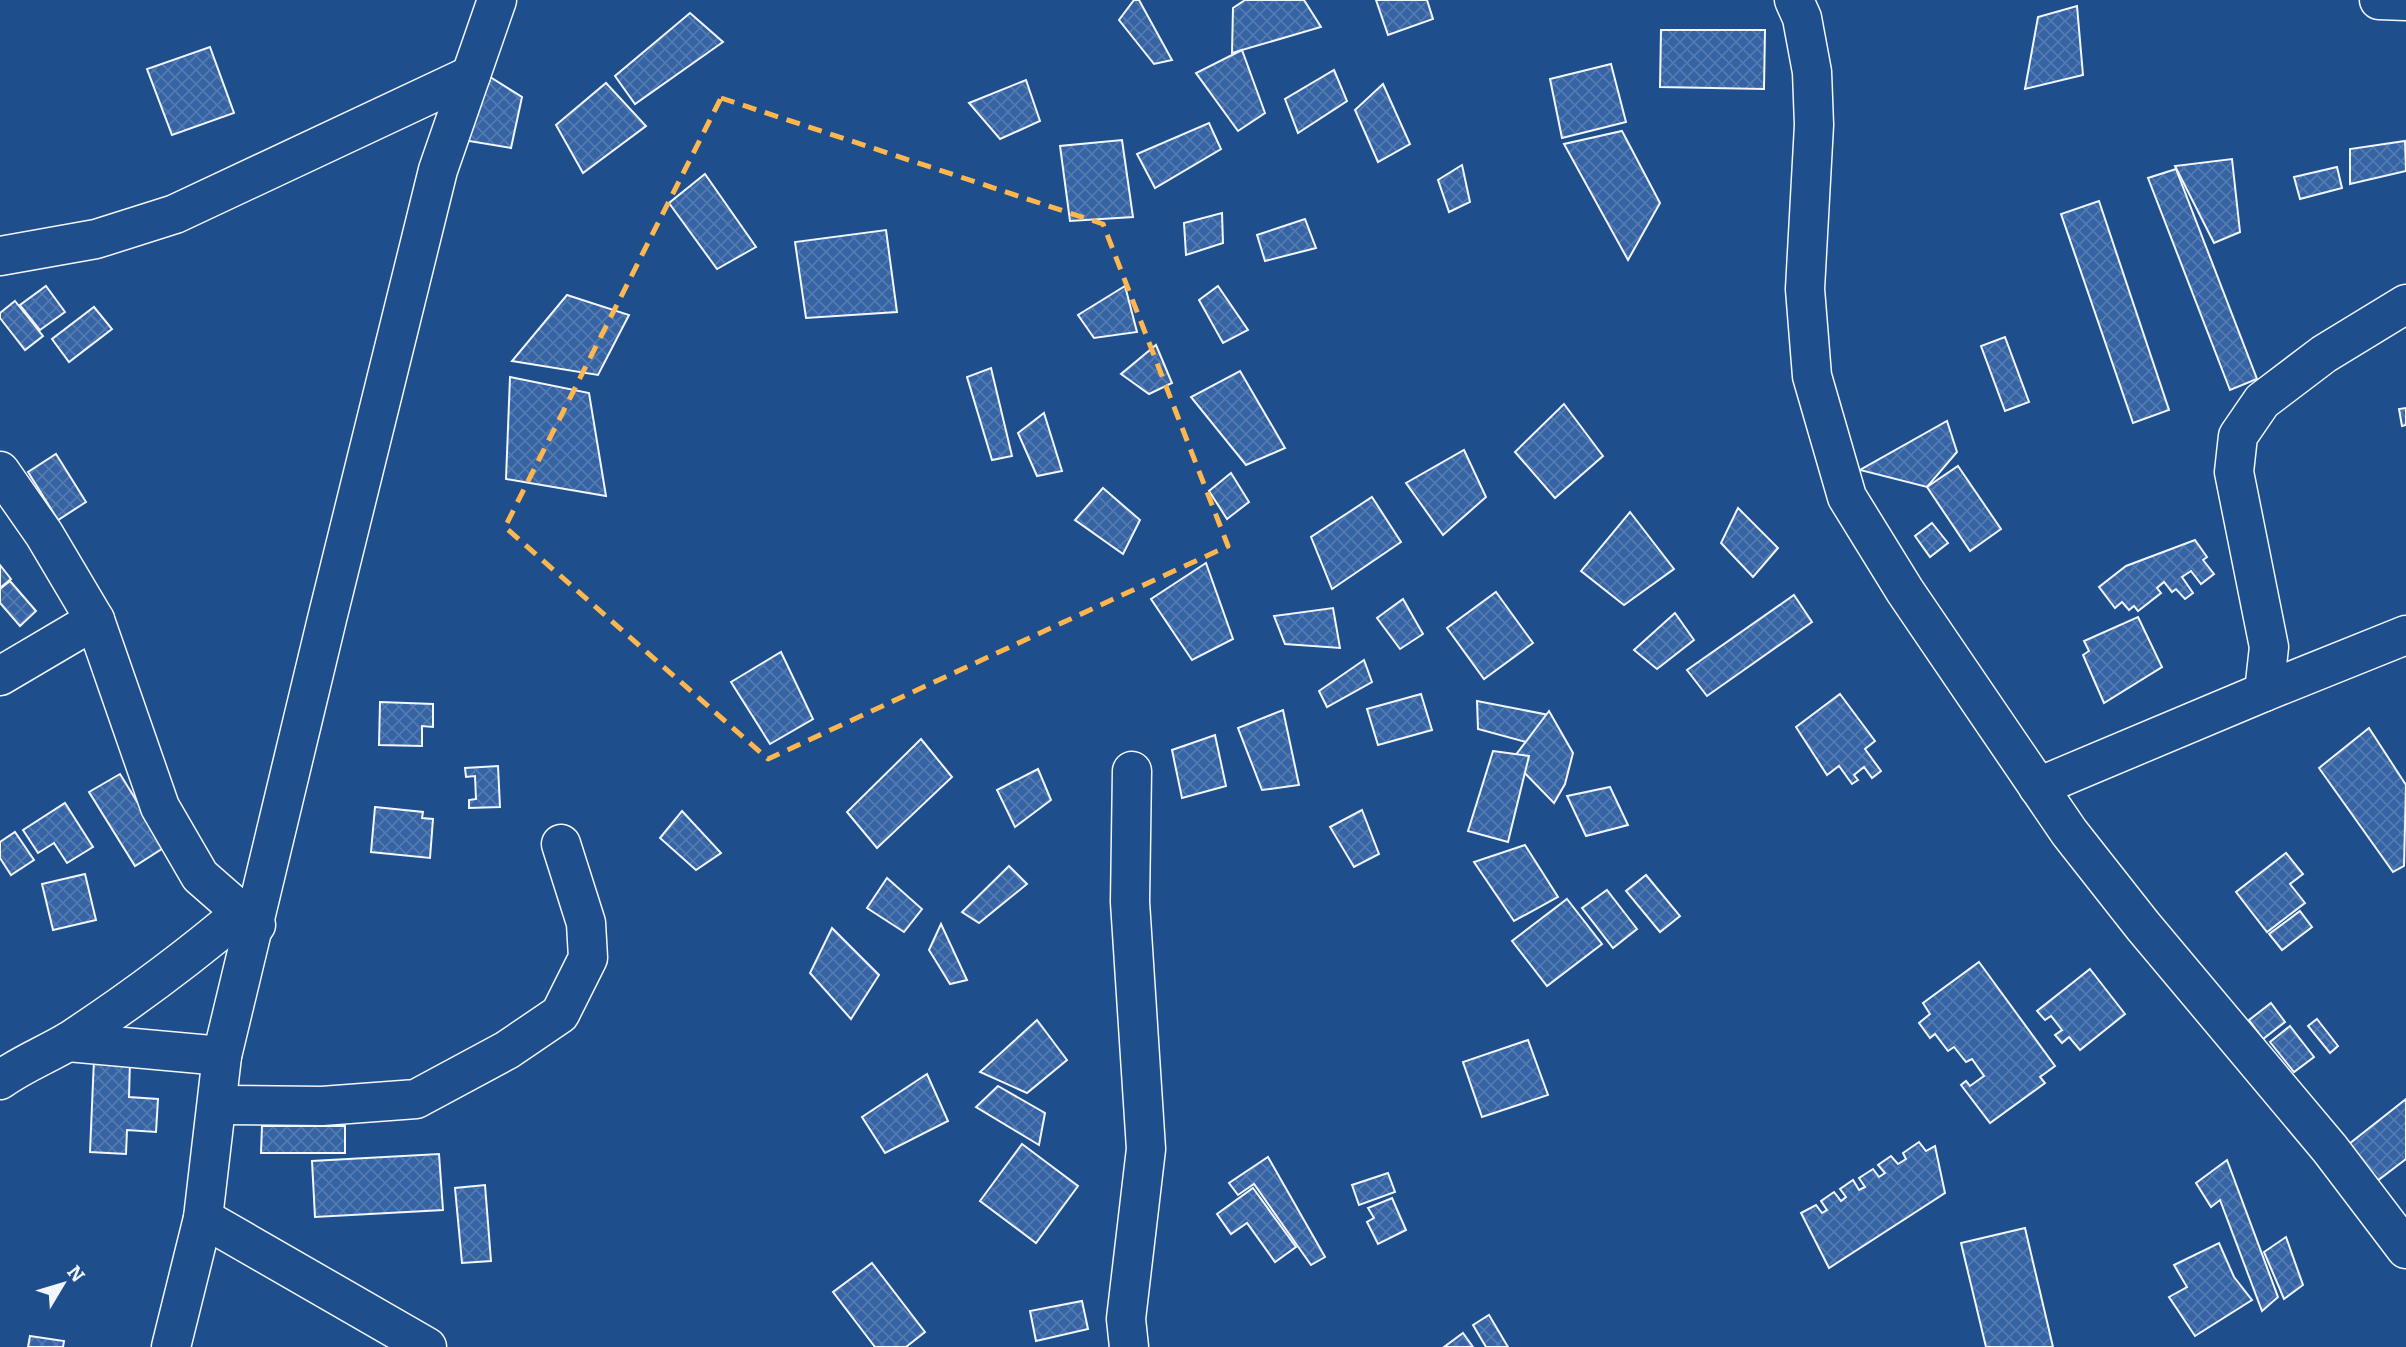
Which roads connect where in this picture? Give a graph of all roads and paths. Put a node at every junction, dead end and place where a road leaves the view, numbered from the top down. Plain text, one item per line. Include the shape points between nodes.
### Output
1 (497, 0) edge
2 (1794, 0) edge
3 (2379, 0) edge
4 (2406, 1) edge
5 (471, 75) junction
6 (0, 256) edge
7 (2406, 304) edge
8 (0, 471) edge
9 (95, 620) junction
10 (2406, 635) edge
11 (0, 676) edge
12 (2264, 692) junction
13 (1132, 771) dead end
14 (2038, 787) junction
15 (561, 844) dead end
16 (248, 919) junction
17 (68, 1042) junction
18 (222, 1056) junction
19 (0, 1080) edge
20 (218, 1105) junction
21 (203, 1218) junction
22 (2406, 1249) edge
23 (171, 1347) edge
24 (427, 1347) edge
25 (1129, 1347) edge

1 - 5 street
2 - 14 street via 1812,72 1814,125 1805,289 1812,376 1847,497
3 - 4 street
5 - 6 street via 175,214 96,239
5 - 16 street via 438,170
7 - 12 street via 2324,354 2262,401 2238,436 2234,472 2269,648
8 - 9 street
9 - 11 street
9 - 16 street via 160,807 200,876
10 - 12 street
12 - 14 street
13 - 25 street via 1130,902 1146,1149 1126,1319
14 - 22 street via 2143,926 2330,1149
15 - 20 street via 586,923 588,957 560,1014 507,1050 416,1099
16 - 17 street
16 - 18 street
17 - 18 street
17 - 19 street
18 - 20 street
20 - 21 street
21 - 23 street
21 - 24 street

